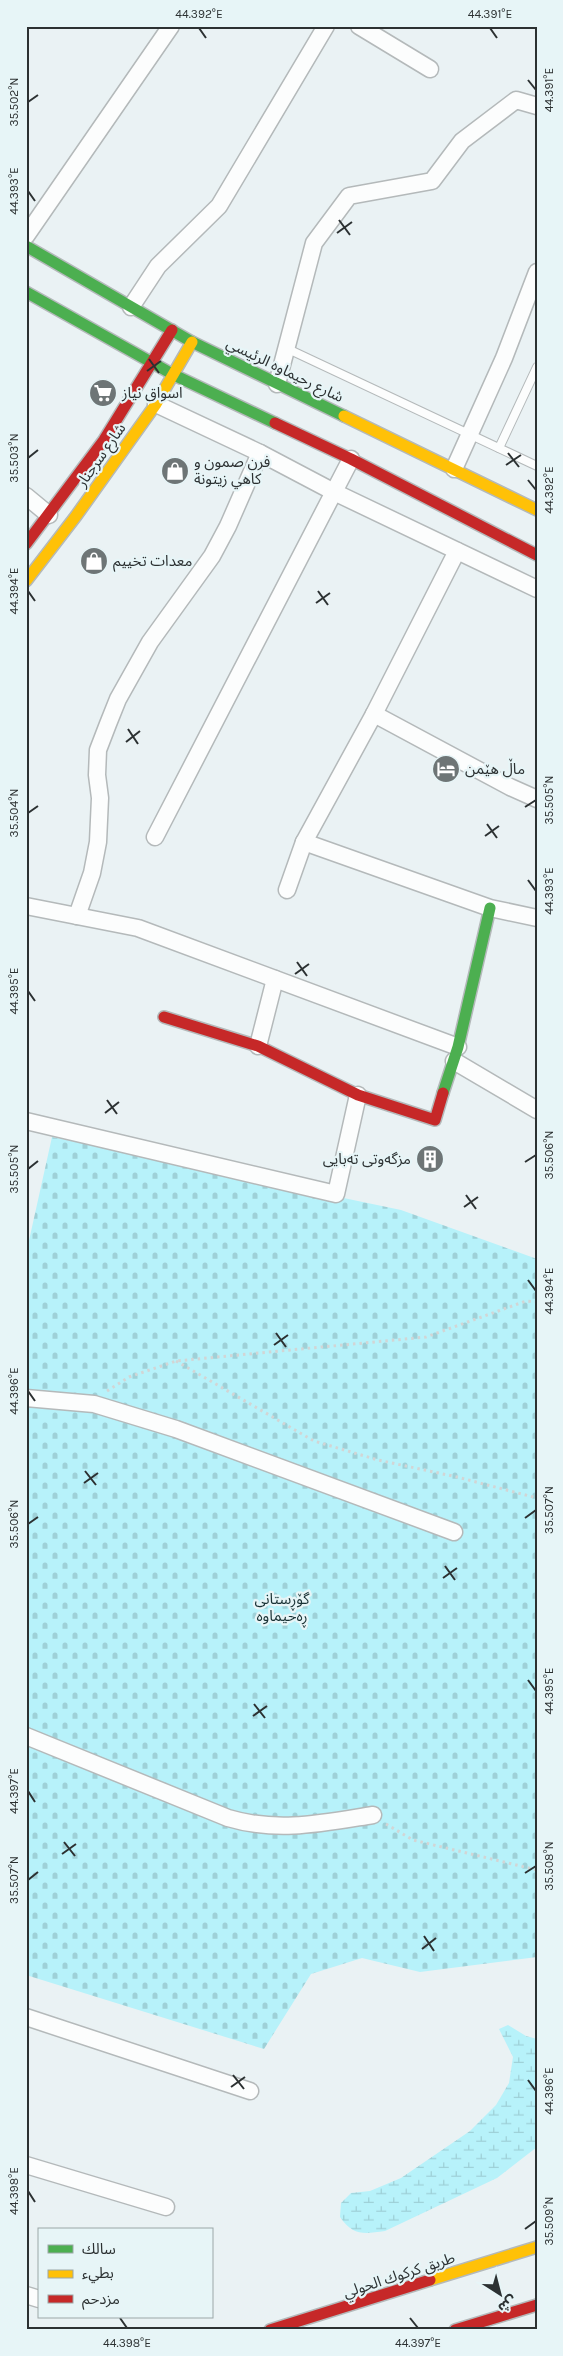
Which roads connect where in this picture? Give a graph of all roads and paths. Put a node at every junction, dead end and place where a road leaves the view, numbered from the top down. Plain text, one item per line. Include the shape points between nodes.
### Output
1 (171, 26) edge
2 (326, 26) edge
3 (360, 26) edge
4 (430, 69) dead end
5 (536, 102) edge
6 (26, 236) edge
7 (26, 246) edge
8 (537, 272) edge
9 (26, 292) edge
10 (132, 307) junction
11 (172, 330) junction
12 (192, 342) junction
13 (288, 349) junction
14 (154, 364) junction
15 (537, 367) edge
16 (174, 375) junction
17 (277, 384) junction
18 (156, 404) junction
19 (471, 434) junction
20 (499, 448) junction
21 (260, 453) junction
22 (350, 459) junction
23 (537, 466) edge
24 (454, 468) junction
25 (334, 492) junction
26 (26, 496) edge
27 (537, 510) edge
28 (48, 515) junction
29 (26, 544) edge
30 (457, 551) junction
31 (537, 555) edge
32 (26, 581) edge
33 (537, 588) edge
34 (374, 714) junction
35 (537, 799) edge
36 (155, 837) dead end
37 (304, 842) junction
38 (287, 890) dead end
39 (26, 906) edge
40 (490, 908) junction
41 (77, 916) junction
42 (537, 918) edge
43 (275, 979) junction
44 (164, 1017) dead end
45 (258, 1046) junction
46 (456, 1054) junction
47 (358, 1095) junction
48 (537, 1110) edge
49 (26, 1121) edge
50 (537, 1302) edge
51 (176, 1361) junction
52 (26, 1398) edge
53 (94, 1404) junction
54 (537, 1498) edge
55 (454, 1532) dead end
56 (26, 1736) edge
57 (373, 1815) joint
58 (537, 1870) edge
59 (26, 2017) edge
60 (250, 2091) dead end
61 (26, 2165) edge
62 (166, 2207) dead end
63 (537, 2247) edge
64 (26, 2295) edge
65 (38, 2299) edge
66 (537, 2305) edge
67 (270, 2330) edge
68 (455, 2330) edge

1 - 6 street
2 - 10 street via 219,206 158,266
3 - 4 street
5 - 13 street via 516,100 462,141 432,181 349,196 314,243
7 - 10 main road, شارع رحيماوه الرئيسي
8 - 19 street
9 - 14 main road
10 - 11 main road, شارع رحيماوه الرئيسي
11 - 12 main road, شارع رحيماوه الرئيسي
11 - 14 main road, شارع سرجنار
12 - 16 main road, شارع سرجنار
12 - 17 main road, شارع رحيماوه الرئيسي
13 - 17 street
13 - 19 lane
14 - 16 main road
14 - 28 main road, شارع سرجنار
15 - 20 lane
16 - 18 main road, شارع سرجنار
16 - 22 main road
17 - 24 main road, شارع رحيماوه الرئيسي
18 - 21 street
18 - 32 main road, شارع سرجنار
19 - 20 lane
19 - 24 street
20 - 23 lane
21 - 25 street
21 - 41 street via 220,541 150,642 108,724 98,750 98,842 92,873
22 - 25 street
22 - 31 main road
24 - 27 main road, شارع رحيماوه الرئيسي
25 - 30 street
25 - 36 street
26 - 28 street
28 - 29 main road, شارع سرجنار
30 - 33 street
30 - 34 street
34 - 35 street
34 - 37 street
37 - 38 street
37 - 40 street
39 - 41 street
40 - 42 street
40 - 46 main road
41 - 43 street via 138,928
43 - 45 street
43 - 46 street
44 - 45 main road
45 - 47 main road
46 - 47 main road via 435,1120
46 - 48 street
47 - 49 street via 336,1194
50 - 51 path via 526,1301 426,1337
51 - 53 path via 129,1377
51 - 54 path via 314,1441 378,1460
52 - 53 street
53 - 55 street via 176,1429
56 - 57 street via 250,1825 278,1827
57 - 58 path via 413,1840
59 - 60 street
61 - 62 street
63 - 67 main road, طريق كركوك الحولي
64 - 65 street
66 - 68 main road

